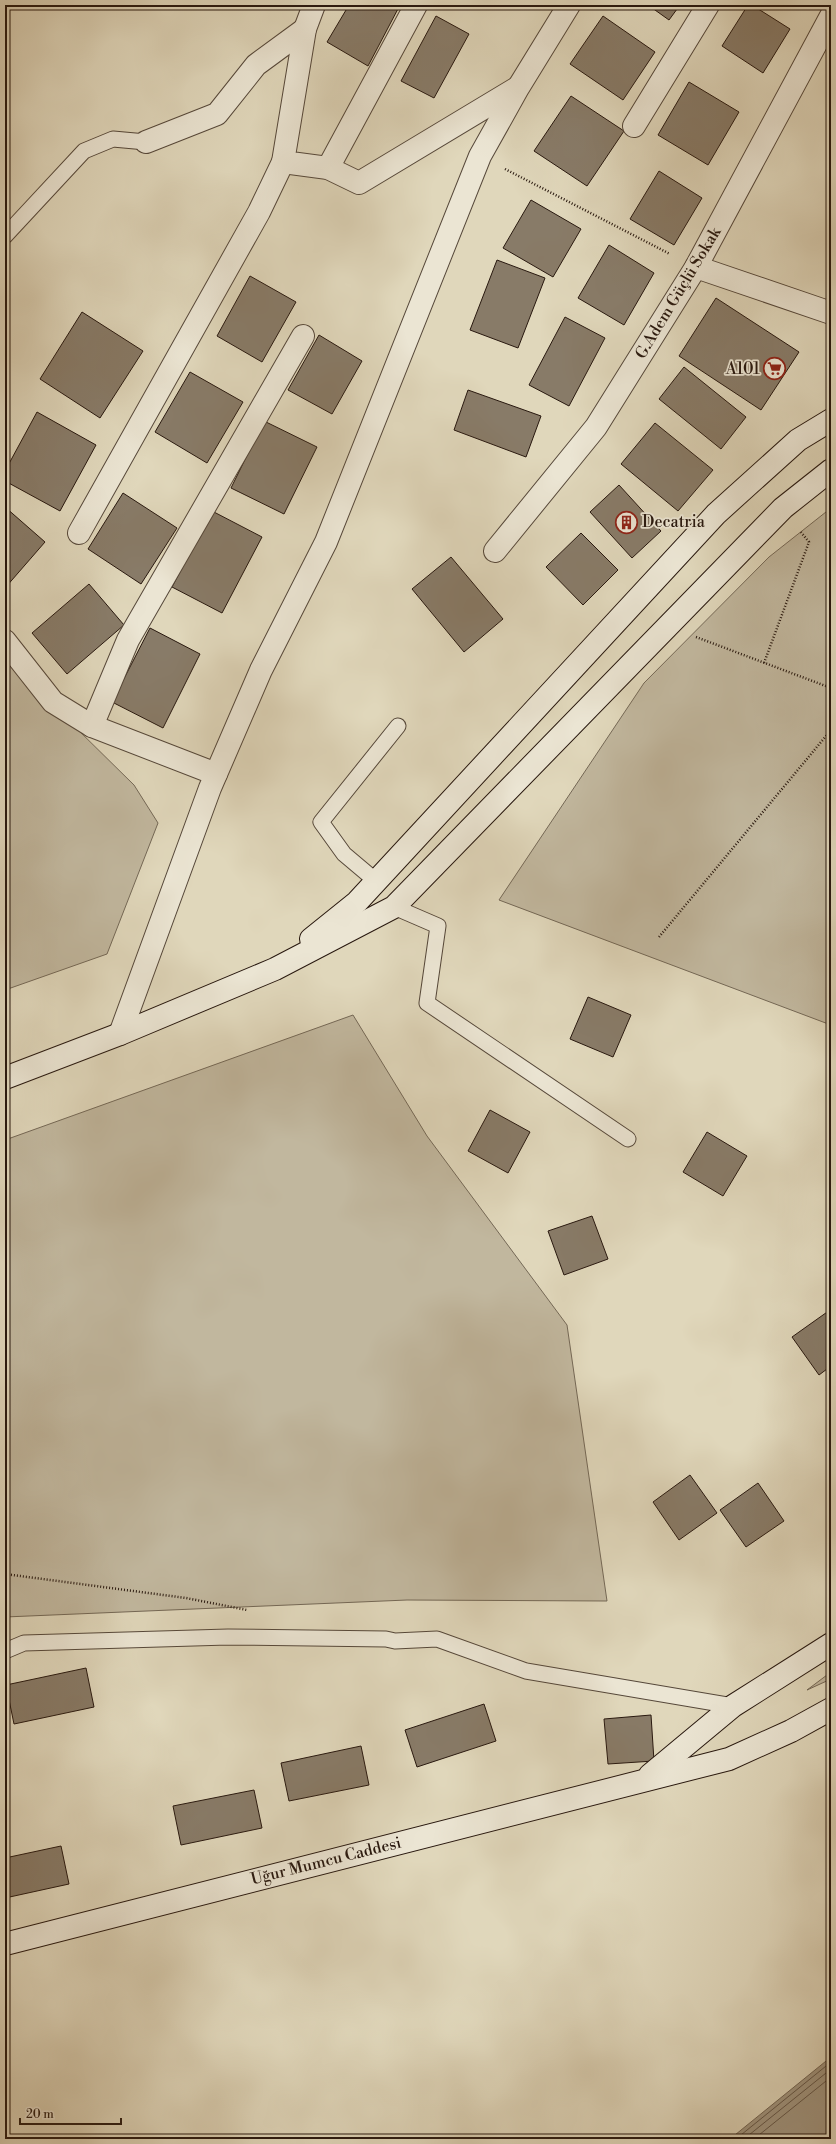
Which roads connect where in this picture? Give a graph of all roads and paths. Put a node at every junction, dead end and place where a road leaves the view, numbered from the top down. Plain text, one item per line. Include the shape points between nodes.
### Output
1 (314, 5) edge
2 (416, 5) edge
3 (569, 5) edge
4 (708, 5) edge
5 (831, 16) edge
6 (305, 29) junction
7 (518, 88) junction
8 (634, 126) dead end
9 (146, 142) joint
10 (480, 156) junction
11 (283, 162) junction
12 (328, 168) junction
13 (5, 236) edge
14 (696, 267) junction
15 (831, 313) edge
16 (303, 336) dead end
17 (831, 420) edge
18 (831, 470) edge
19 (79, 533) dead end
20 (809, 542) dead end
21 (495, 551) dead end
22 (703, 640) dead end
23 (5, 641) edge
24 (764, 663) junction
25 (831, 688) edge
26 (92, 726) junction
27 (398, 726) dead end
28 (831, 730) edge
29 (216, 774) junction
30 (376, 882) junction
31 (394, 907) junction
32 (659, 937) dead end
33 (274, 969) junction
34 (120, 1034) junction
35 (5, 1078) edge
36 (628, 1139) dead end
37 (5, 1574) edge
38 (248, 1610) dead end
39 (831, 1644) edge
40 (5, 1651) edge
41 (733, 1706) junction
42 (831, 1709) edge
43 (646, 1778) junction
44 (5, 1944) edge

1 - 6 street
2 - 12 street
3 - 7 street
4 - 8 street
5 - 14 street, G.Adem Güçlü Sokak
6 - 9 street via 256,65 217,114
6 - 11 street
7 - 10 street
7 - 12 street via 359,183
9 - 13 lane via 113,140 84,151
10 - 14 path
10 - 29 street via 326,542 261,670
11 - 12 street
11 - 19 street via 259,212
14 - 15 street
14 - 21 street, G.Adem Güçlü Sokak via 596,427
16 - 26 street via 128,640
17 - 30 street via 798,440 716,514
18 - 31 street via 783,508
20 - 24 path
22 - 24 path
23 - 26 street via 53,702
24 - 25 path
26 - 29 street
27 - 30 lane via 320,822 344,854
28 - 32 path
29 - 34 street
30 - 33 street via 357,902
31 - 33 street
31 - 36 lane via 438,926 427,1003
33 - 34 street
34 - 35 street
37 - 38 path via 186,1598
39 - 41 street, Uğur Mumcu Caddesi
40 - 41 lane via 24,1643 220,1637 386,1639 396,1642 437,1639 526,1671
41 - 43 street, Uğur Mumcu Caddesi
42 - 43 street, Uğur Mumcu Caddesi via 728,1759
43 - 44 street, Uğur Mumcu Caddesi

